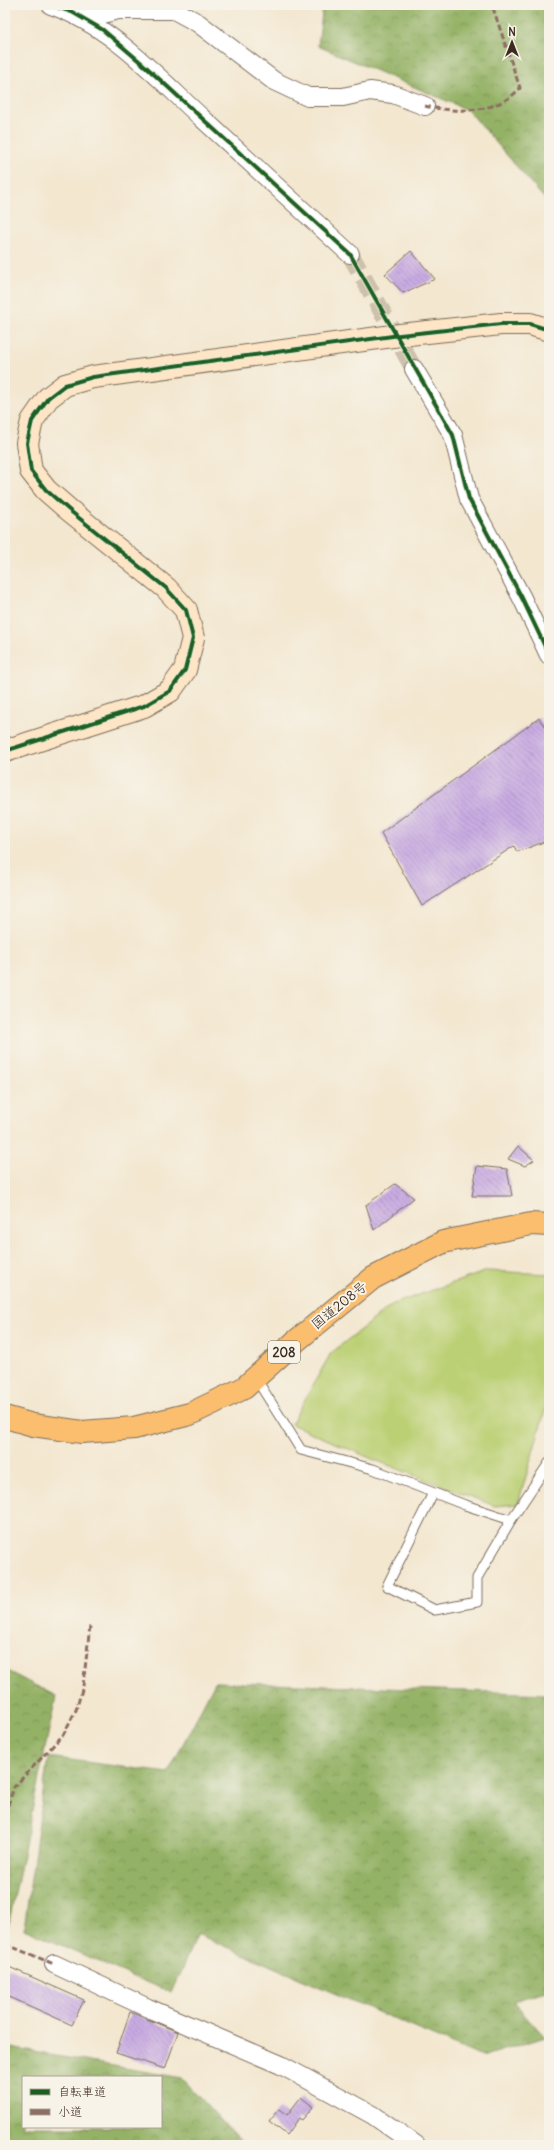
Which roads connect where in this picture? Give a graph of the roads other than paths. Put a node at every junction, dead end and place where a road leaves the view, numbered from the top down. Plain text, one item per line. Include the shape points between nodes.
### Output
1 (51, 5) edge
2 (84, 19) junction
3 (425, 106) dead end
4 (350, 254) tunnel mouth
5 (549, 330) edge
6 (414, 369) tunnel mouth
7 (549, 655) edge
8 (5, 751) edge
9 (549, 1225) edge
10 (255, 1378) junction
11 (5, 1417) edge
12 (549, 1463) edge
13 (433, 1493) junction
14 (511, 1520) junction
15 (54, 1964) dead end
16 (416, 2145) edge

1 - 2 street
2 - 3 street via 118,10 174,10 198,23 274,81 308,97 343,97 370,91 393,94
2 - 4 street via 103,30 145,66
5 - 8 street via 530,324 501,324 400,334 93,377 65,385 48,398 32,421 27,443 31,471 46,490 69,510 166,588 186,610 193,638 185,670 170,691 144,706
6 - 7 street via 453,435 469,499
9 - 10 highway, 国道208号 / 208 via 531,1224 493,1230 443,1242 430,1248 373,1278
10 - 11 highway, 国道208号 / 208 via 244,1388 190,1414 134,1428 82,1432 33,1426
10 - 13 lane via 301,1450 374,1469
12 - 14 lane
13 - 14 lane
13 - 14 lane via 387,1586 434,1610 477,1602 477,1578
15 - 16 street via 281,2065 373,2115

